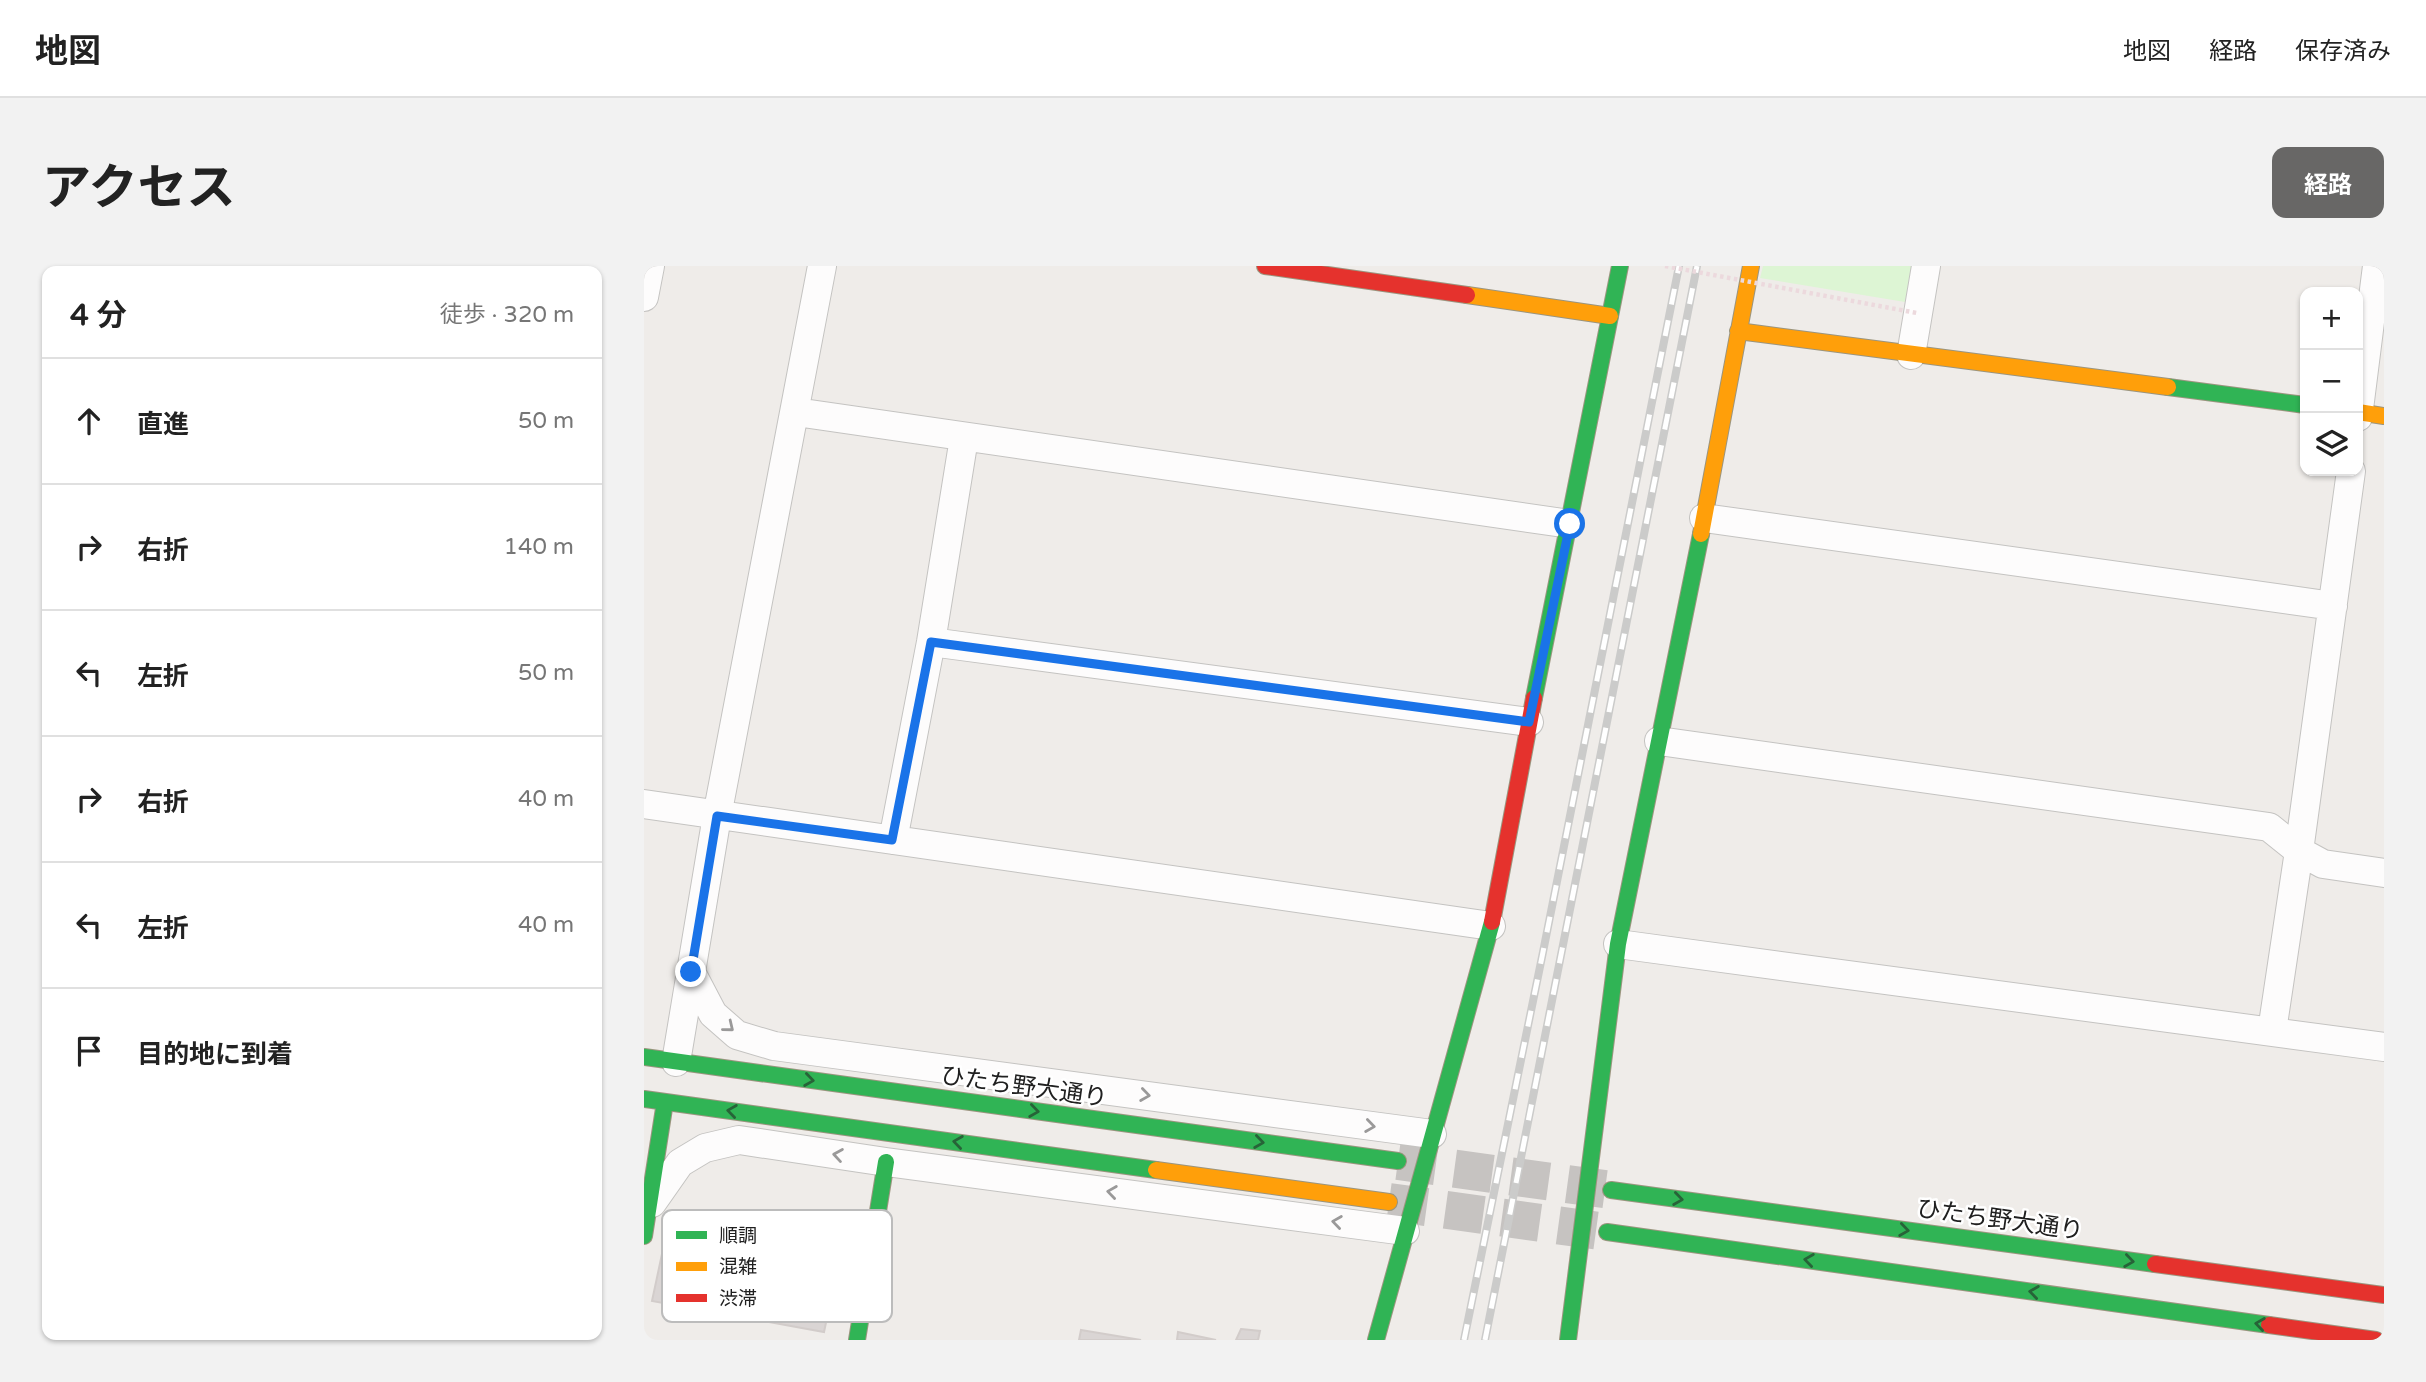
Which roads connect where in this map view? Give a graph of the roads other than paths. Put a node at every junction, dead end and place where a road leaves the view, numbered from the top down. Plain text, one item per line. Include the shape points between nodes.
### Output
1 (650, 266) edge
2 (822, 266) edge
3 (1265, 266) edge
4 (1620, 266) edge
5 (1751, 266) edge
6 (1926, 266) edge
7 (2377, 266) edge
8 (644, 297) edge
9 (1610, 316) junction
10 (1738, 331) junction
11 (1911, 355) junction
12 (2300, 404) edge
13 (796, 412) junction
14 (2358, 413) edge
15 (2363, 414) edge
16 (2384, 416) edge
17 (964, 438) junction
18 (2350, 476) edge
19 (1704, 518) junction
20 (1570, 524) junction
21 (2333, 606) junction
22 (931, 642) junction
23 (1529, 722) junction
24 (1658, 741) junction
25 (644, 804) edge
26 (717, 816) junction
27 (892, 840) junction
28 (2300, 851) junction
29 (2384, 873) edge
30 (1491, 926) junction
31 (1618, 944) junction
32 (691, 972) junction
33 (2272, 1031) junction
34 (2384, 1047) edge
35 (644, 1058) edge
36 (676, 1062) junction
37 (644, 1099) edge
38 (665, 1102) junction
39 (1432, 1134) junction
40 (1398, 1161) tunnel mouth
41 (886, 1163) junction
42 (1611, 1190) tunnel mouth
43 (1389, 1202) tunnel mouth
44 (649, 1207) junction
45 (878, 1210) edge
46 (1405, 1231) junction
47 (1607, 1231) tunnel mouth
48 (644, 1236) edge
49 (2384, 1295) edge
50 (860, 1322) edge
51 (857, 1340) edge
52 (1376, 1340) edge
53 (1567, 1340) edge
54 (2376, 1340) edge

1 - 8 street
2 - 13 street
3 - 9 street
4 - 9 street
5 - 10 street
6 - 11 street
7 - 14 street
9 - 20 street
10 - 11 street
10 - 19 street
11 - 12 street
13 - 17 street
13 - 26 street
15 - 16 street
17 - 20 street
17 - 22 street
18 - 21 street
19 - 21 street
19 - 24 street
20 - 23 street
21 - 28 street
22 - 23 street
22 - 27 street
23 - 30 street
24 - 28 street via 2269,827
24 - 31 street
25 - 26 street
26 - 27 street
26 - 32 street
27 - 30 street
28 - 29 street via 2323,864
28 - 33 street
30 - 39 street
31 - 33 street
31 - 53 street
32 - 36 street
32 -> 39 street via 713,1014 737,1035 774,1045
33 - 34 street
35 - 36 street, ひたち野大通り
36 -> 40 street, ひたち野大通り
37 - 38 street
43 -> 38 street
38 - 44 street
39 - 46 street
41 -> 44 street via 739,1140 705,1148 680,1163
41 - 45 street
46 -> 41 street
42 -> 49 street, ひたち野大通り
44 - 48 street
46 - 52 street
54 -> 47 street
50 - 51 street

